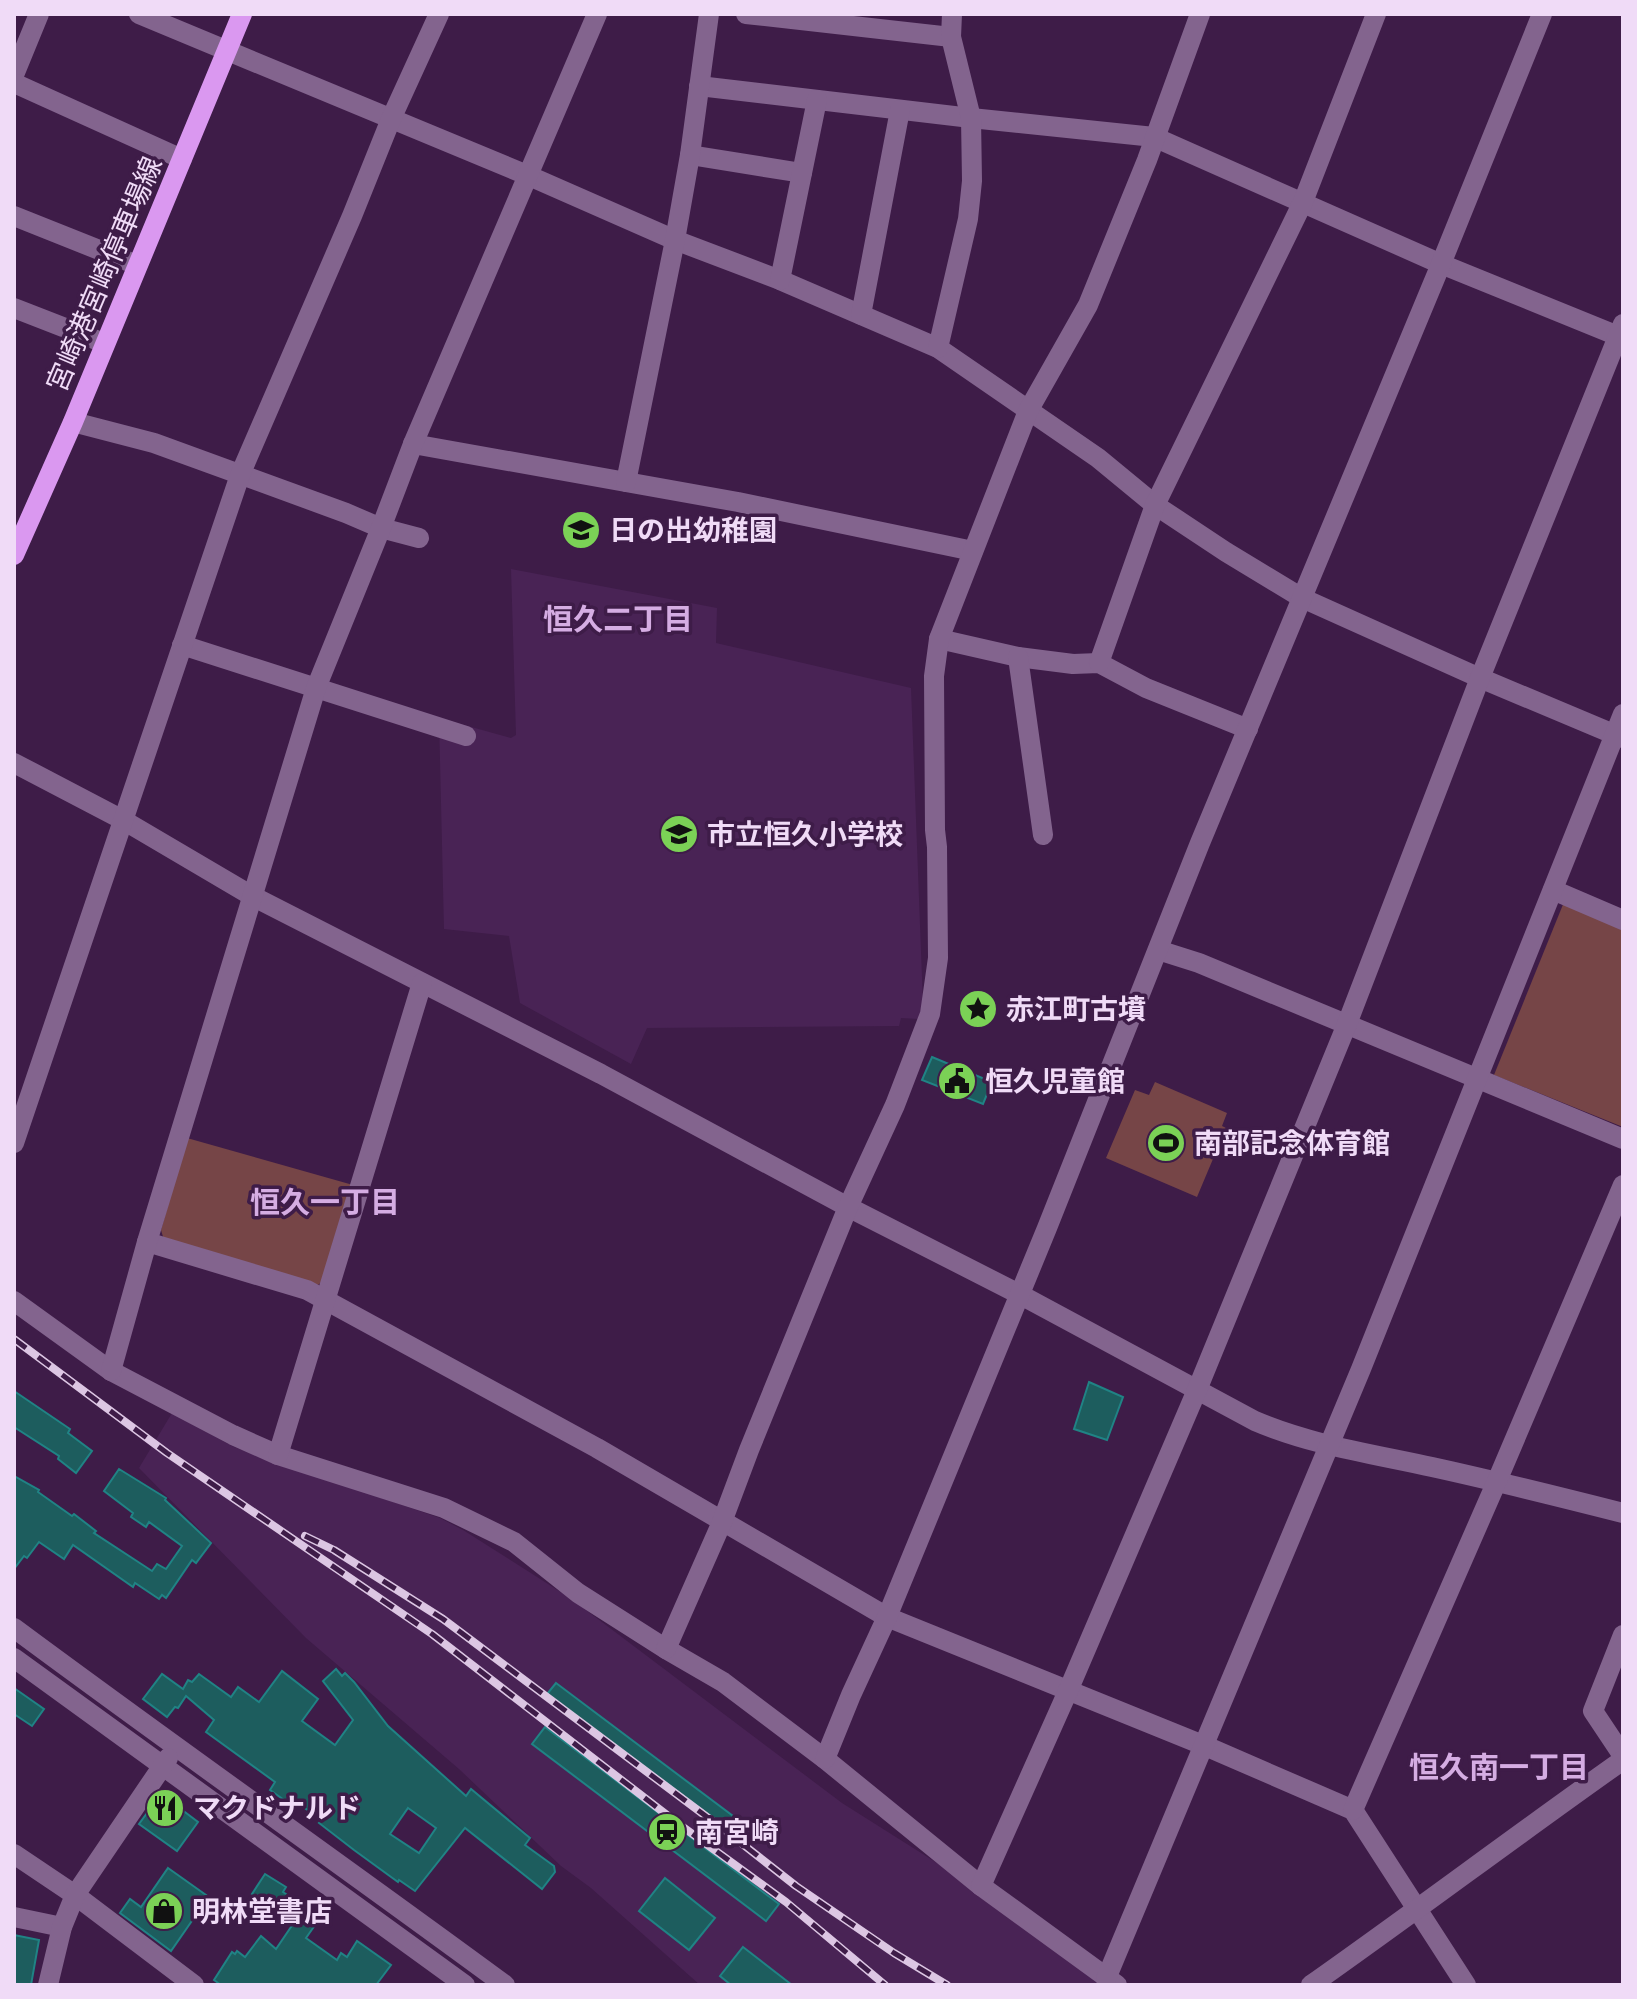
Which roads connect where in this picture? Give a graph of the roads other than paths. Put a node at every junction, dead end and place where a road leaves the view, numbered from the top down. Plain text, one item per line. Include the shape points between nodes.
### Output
1 (39, 14) edge
2 (139, 14) edge
3 (242, 14) edge
4 (439, 14) edge
5 (597, 14) edge
6 (709, 14) edge
7 (746, 14) edge
8 (952, 14) edge
9 (1200, 14) edge
10 (1376, 14) edge
11 (1542, 14) edge
12 (951, 37) junction
13 (227, 49) junction
14 (14, 75) edge
15 (14, 83) edge
16 (699, 86) junction
17 (817, 100) junction
18 (900, 110) junction
19 (971, 118) junction
20 (391, 119) junction
21 (1154, 137) junction
22 (690, 155) junction
23 (182, 159) junction
24 (802, 173) junction
25 (527, 175) junction
26 (1303, 202) junction
27 (14, 216) edge
28 (675, 240) junction
29 (1441, 264) junction
30 (137, 265) junction
31 (780, 280) junction
32 (14, 308) edge
33 (861, 315) junction
34 (1621, 332) edge
35 (104, 343) junction
36 (938, 348) junction
37 (1028, 411) junction
38 (73, 422) junction
39 (413, 444) junction
40 (240, 475) junction
41 (626, 482) junction
42 (1155, 505) junction
43 (19, 528) edge
44 (381, 528) junction
45 (419, 538) dead end
46 (973, 551) junction
47 (14, 555) edge
48 (1302, 598) junction
49 (939, 639) junction
50 (182, 645) junction
51 (1018, 657) junction
52 (1099, 663) junction
53 (1480, 678) junction
54 (316, 688) junction
55 (1623, 714) edge
56 (1248, 729) junction
57 (466, 736) dead end
58 (1619, 736) edge
59 (14, 763) edge
60 (123, 820) junction
61 (1043, 835) dead end
62 (1553, 890) junction
63 (252, 896) junction
64 (1623, 920) edge
65 (1158, 950) junction
66 (422, 983) junction
67 (1347, 1024) junction
68 (1478, 1080) junction
69 (1623, 1139) edge
70 (14, 1143) edge
71 (1623, 1185) edge
72 (848, 1207) junction
73 (147, 1242) junction
74 (1019, 1294) junction
75 (325, 1299) junction
76 (14, 1301) edge
77 (111, 1371) junction
78 (1197, 1390) junction
79 (1328, 1445) junction
80 (278, 1455) junction
81 (1497, 1481) junction
82 (1623, 1513) edge
83 (722, 1522) junction
84 (887, 1617) junction
85 (14, 1628) edge
86 (1623, 1635) edge
87 (666, 1649) junction
88 (14, 1658) edge
89 (1068, 1691) junction
90 (1203, 1745) junction
91 (175, 1748) junction
92 (1623, 1758) edge
93 (825, 1759) junction
94 (162, 1766) junction
95 (1353, 1810) junction
96 (14, 1854) edge
97 (981, 1886) junction
98 (75, 1895) junction
99 (1417, 1910) junction
100 (14, 1917) edge
101 (62, 1927) junction
102 (1112, 1982) edge
103 (48, 1985) edge
104 (194, 1985) edge
105 (465, 1985) edge
106 (505, 1985) edge
107 (1311, 1985) edge
108 (1466, 1985) edge

1 - 14 street
2 - 13 street
3 - 13 main road, 宮崎港宮崎停車場線
4 - 20 street
5 - 25 street
6 - 16 street
7 - 12 street
8 - 12 street
9 - 21 street
10 - 26 street
11 - 29 street
12 - 19 street
13 - 20 street
13 - 23 main road, 宮崎港宮崎停車場線
15 - 23 street
16 - 17 street
16 - 22 street
17 - 18 street
17 - 24 street
18 - 19 street
18 - 33 street
19 - 21 street
19 - 36 street via 968,219
20 - 25 street
20 - 40 street
21 - 26 street
21 - 37 street via 1088,305
22 - 24 street
22 - 28 street
23 - 30 main road, 宮崎港宮崎停車場線
24 - 31 street
25 - 28 street
25 - 39 street
26 - 29 street
26 - 42 street
27 - 30 street
28 - 31 street
28 - 41 street
29 - 34 street
29 - 48 street
30 - 35 main road, 宮崎港宮崎停車場線
31 - 33 street
32 - 35 street
33 - 36 street
34 - 53 street
35 - 38 main road, 宮崎港宮崎停車場線
36 - 37 street
37 - 42 street
37 - 46 street
38 - 40 street via 154,443
38 - 43 main road, 宮崎港宮崎停車場線
39 - 41 street
39 - 44 street
40 - 44 street
40 - 50 street
41 - 46 street
42 - 48 street
42 - 52 street
43 - 47 main road, 宮崎港宮崎停車場線
44 - 45 street
44 - 54 street
46 - 49 street
48 - 53 street
48 - 56 street
49 - 51 street
49 - 72 street via 934,676 938,958 930,1014
50 - 54 street
50 - 60 street
51 - 52 street
51 - 61 street
52 - 56 street
53 - 58 street
53 - 67 street
54 - 57 street
54 - 63 street
55 - 58 street
56 - 65 street
58 - 62 street
59 - 60 street
60 - 63 street
60 - 70 street
62 - 64 street
62 - 68 street
63 - 66 street
63 - 73 street
65 - 67 street
65 - 74 street
66 - 72 street
66 - 75 street
67 - 68 street
67 - 78 street
68 - 69 street
68 - 79 street
71 - 81 street
72 - 74 street
72 - 83 street
73 - 75 street
73 - 77 street
74 - 78 street
74 - 84 street
75 - 80 street
75 - 83 street
76 - 77 street
77 - 80 street
78 - 79 street via 1281,1432
78 - 89 street
79 - 81 street
79 - 90 street
80 - 87 street via 444,1508 514,1542 578,1593
81 - 82 street
81 - 95 street
83 - 84 street
83 - 87 street
84 - 89 street
84 - 93 street
85 - 91 street
86 - 92 street via 1593,1711
87 - 93 street via 723,1682
88 - 94 street
89 - 90 street
89 - 97 street
90 - 95 street
90 - 102 street
91 - 94 street
91 - 106 street
92 - 99 street
93 - 97 street
94 - 98 street
94 - 105 street
95 - 99 street
96 - 98 street
97 - 102 street
98 - 101 street
98 - 104 street
99 - 107 street
99 - 108 street
100 - 101 street
101 - 103 street

